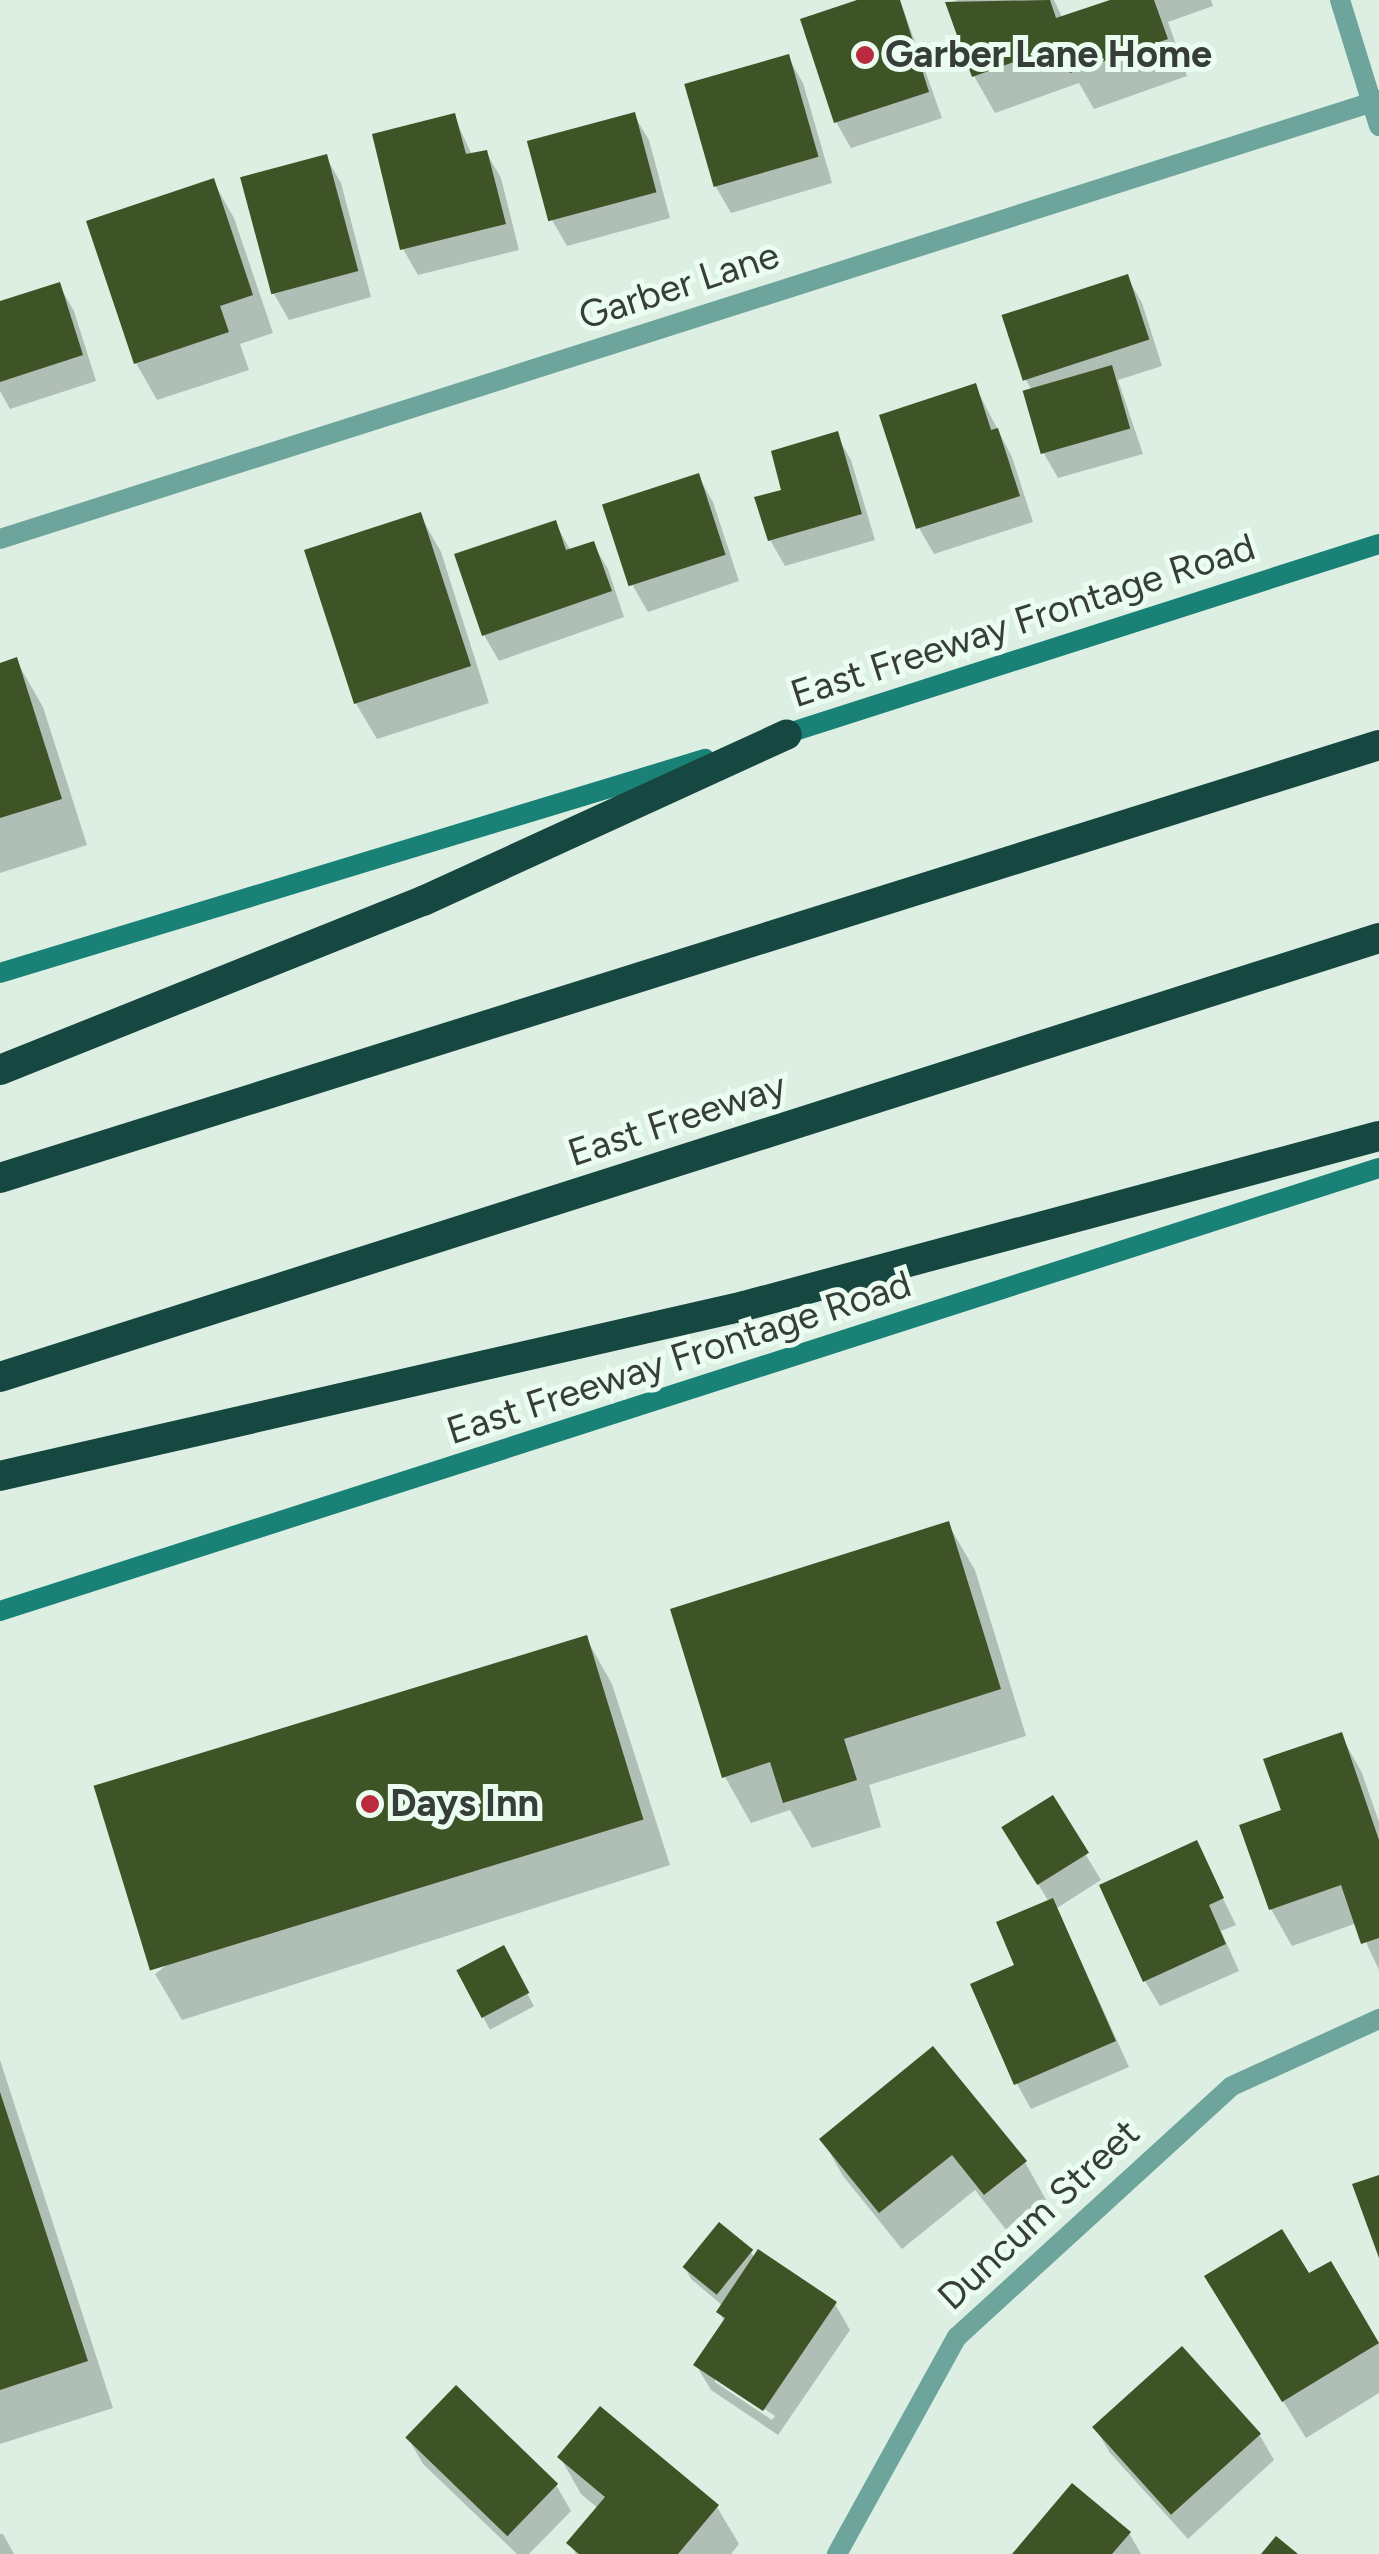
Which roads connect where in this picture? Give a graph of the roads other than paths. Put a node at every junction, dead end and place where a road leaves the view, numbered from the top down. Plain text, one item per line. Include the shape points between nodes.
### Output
1 (1340, 0) edge
2 (1375, 101) edge
3 (1379, 126) edge
4 (0, 539) edge
5 (1379, 544) edge
6 (787, 734) junction
7 (1379, 745) edge
8 (1379, 938) edge
9 (0, 974) edge
10 (0, 1070) edge
11 (1379, 1136) edge
12 (1379, 1168) edge
13 (0, 1178) edge
14 (0, 1377) edge
15 (0, 1476) edge
16 (0, 1611) edge
17 (1379, 2018) edge
18 (837, 2554) edge

1 - 2 street
2 - 3 street
2 - 4 street, Garber Lane
5 - 6 main road, East Freeway Frontage Road
6 - 9 main road, East Freeway Frontage Road
6 - 10 highway via 424,901
7 - 13 highway
8 - 14 highway, East Freeway
11 - 15 highway via 744,1306
12 - 16 main road, East Freeway Frontage Road
17 - 18 street, Duncum Street via 1232,2086 957,2336

